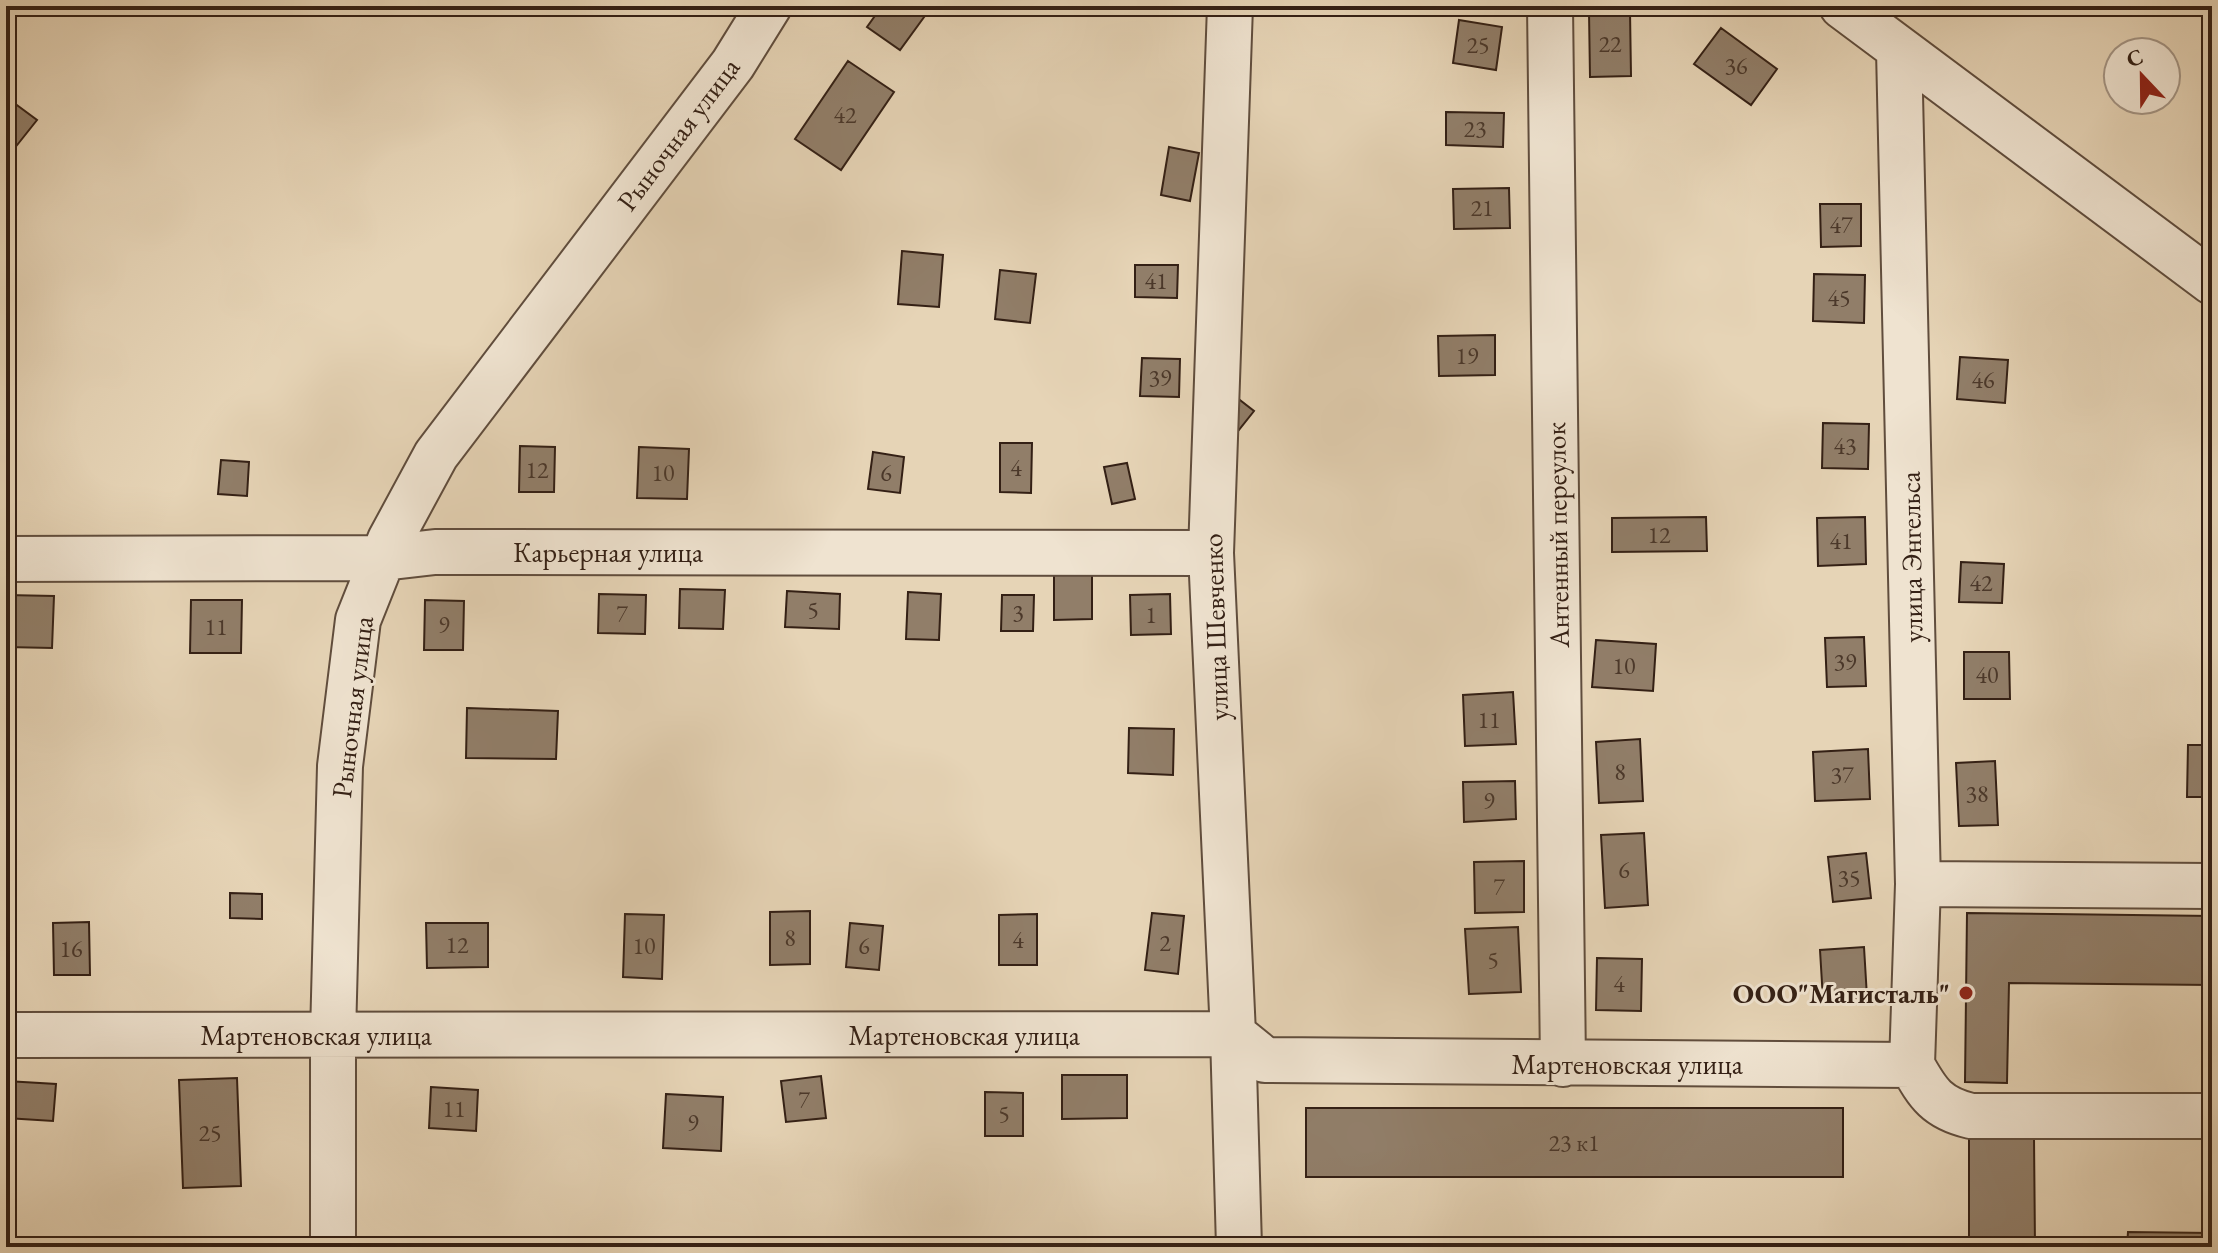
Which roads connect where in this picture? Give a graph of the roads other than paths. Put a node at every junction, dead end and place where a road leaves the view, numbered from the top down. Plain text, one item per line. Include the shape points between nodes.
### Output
1 (769, 6) edge
2 (1230, 6) edge
3 (1550, 6) edge
4 (1842, 6) edge
5 (1899, 50) junction
6 (2212, 282) edge
7 (1211, 553) junction
8 (383, 558) junction
9 (6, 559) edge
10 (1918, 884) junction
11 (2212, 886) edge
12 (1233, 1034) junction
13 (6, 1035) edge
14 (333, 1035) junction
15 (1563, 1064) junction
16 (1912, 1065) junction
17 (2212, 1116) edge
18 (333, 1247) edge
19 (1239, 1247) edge

1 - 8 street, Рыночная улица via 733,64 436,455
2 - 7 street, улица Шевченко
3 - 15 street, Антенный переулок
4 - 5 street
5 - 6 street
5 - 10 street, улица Энгельса
7 - 8 street, Карьерная улица via 435,552
7 - 12 street, улица Шевченко
8 - 9 street, Карьерная улица
8 - 14 street, Рыночная улица via 358,620 340,766
10 - 11 street
10 - 16 street, улица Энгельса
12 - 14 street, Мартеновская улица
12 - 15 street, Мартеновская улица via 1265,1060
12 - 19 street, улица Шевченко
13 - 14 street, Мартеновская улица
14 - 18 street, Рыночная улица
15 - 16 street, Мартеновская улица
16 - 17 street via 1938,1102 1971,1116

